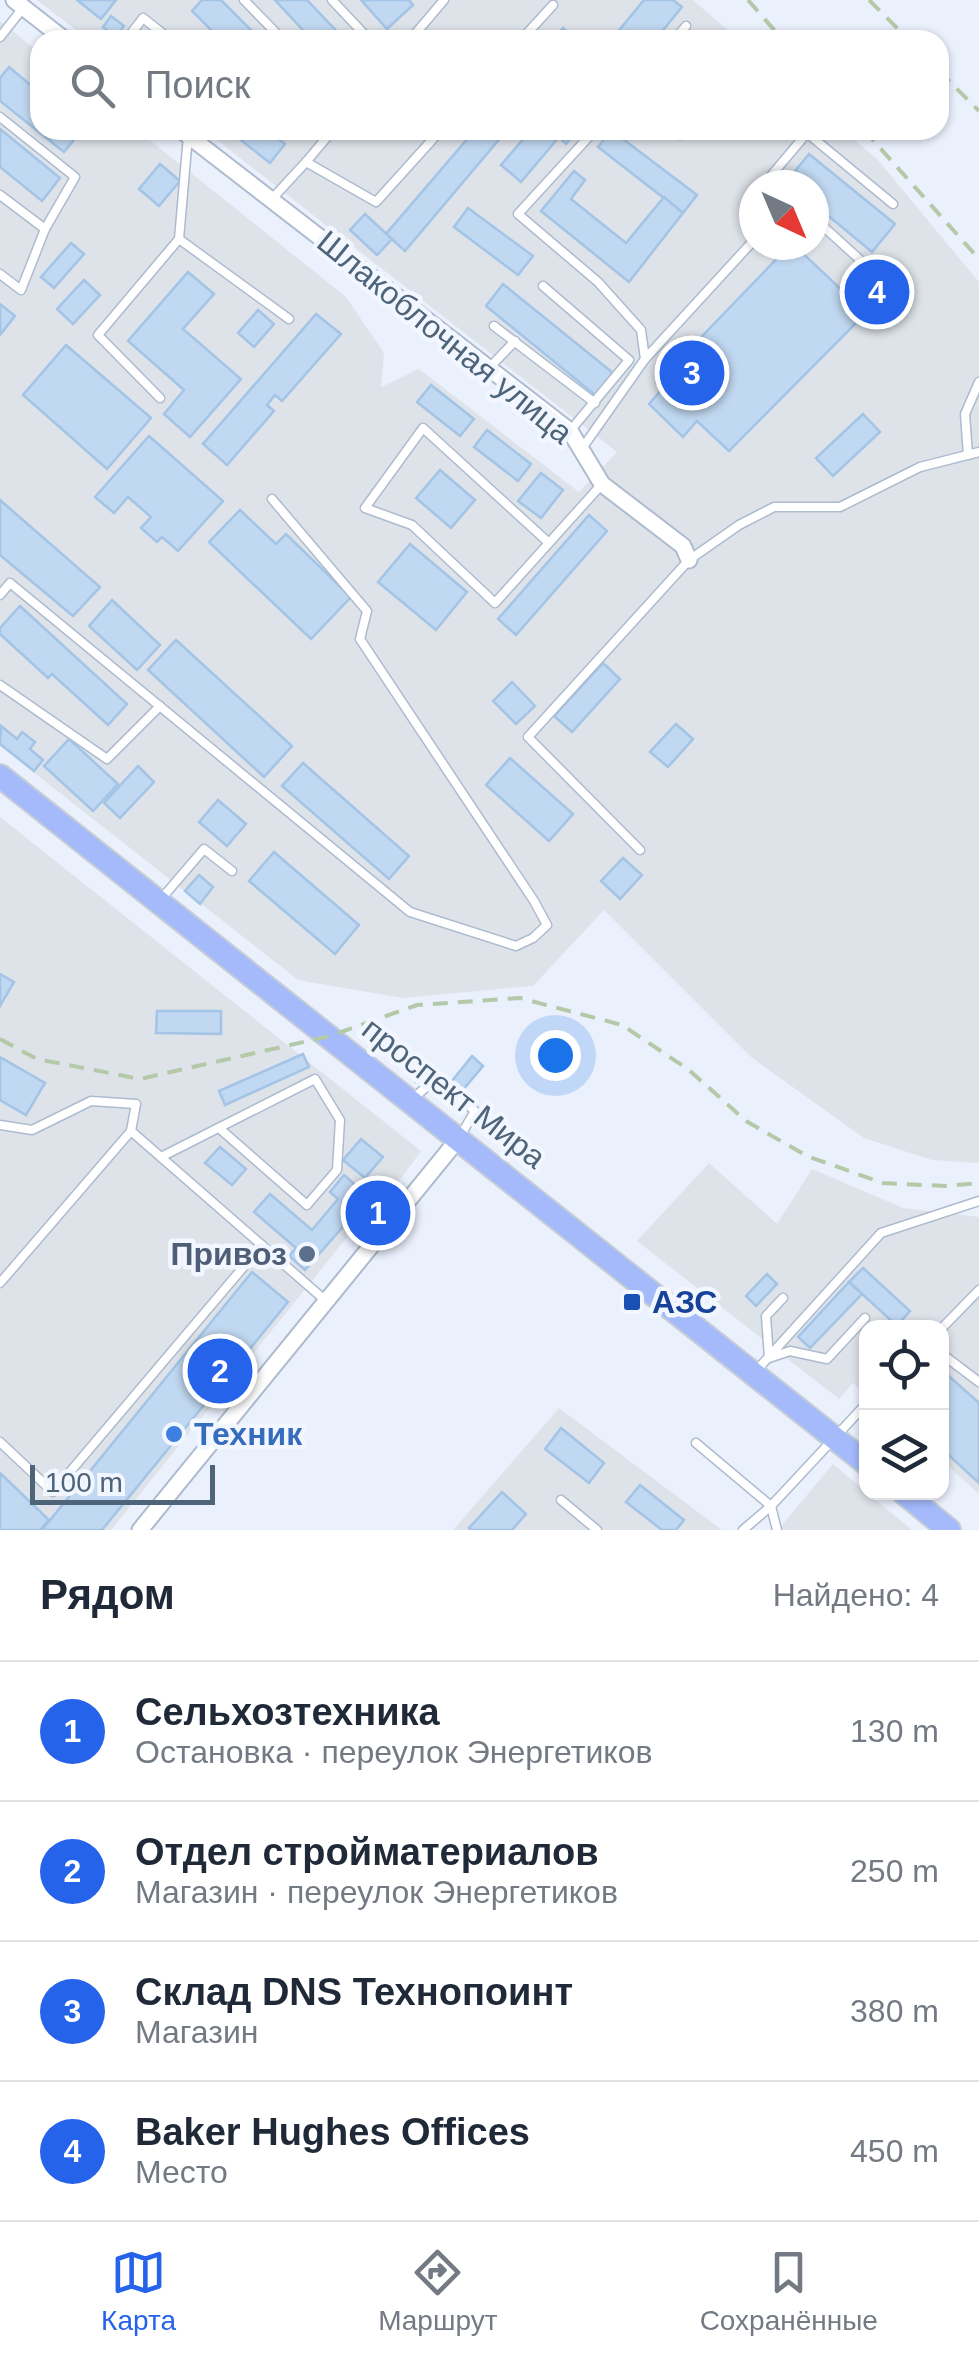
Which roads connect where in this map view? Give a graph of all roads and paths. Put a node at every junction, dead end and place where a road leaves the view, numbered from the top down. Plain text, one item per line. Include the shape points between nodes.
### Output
1 (244, 0) edge
2 (332, 0) edge
3 (444, 0) edge
4 (18, 4) edge
5 (552, 4) dead end
6 (686, 26) dead end
7 (52, 30) edge
8 (134, 30) edge
9 (158, 30) edge
10 (273, 30) edge
11 (360, 30) edge
12 (418, 30) edge
13 (530, 30) edge
14 (683, 30) edge
15 (0, 38) edge
16 (0, 117) edge
17 (185, 140) edge
18 (194, 140) edge
19 (325, 140) edge
20 (431, 140) edge
21 (586, 140) edge
22 (799, 140) edge
23 (815, 140) edge
24 (306, 162) junction
25 (775, 170) edge
26 (0, 195) edge
27 (271, 200) junction
28 (894, 204) dead end
29 (45, 229) junction
30 (829, 232) edge
31 (179, 239) junction
32 (739, 256) edge
33 (869, 268) dead end
34 (0, 274) edge
35 (542, 286) dead end
36 (289, 319) dead end
37 (494, 326) dead end
38 (514, 342) junction
39 (644, 360) junction
40 (489, 368) junction
41 (979, 382) edge
42 (160, 398) dead end
43 (595, 403) junction
44 (570, 431) junction
45 (582, 448) junction
46 (979, 452) edge
47 (968, 455) junction
48 (602, 484) junction
49 (272, 499) dead end
50 (549, 543) junction
51 (689, 560) junction
52 (0, 595) edge
53 (0, 685) edge
54 (160, 706) junction
55 (0, 776) edge
56 (640, 850) dead end
57 (232, 871) dead end
58 (159, 901) junction
59 (411, 1100) junction
60 (0, 1125) edge
61 (219, 1128) junction
62 (131, 1131) junction
63 (459, 1138) junction
64 (161, 1157) junction
65 (979, 1200) edge
66 (262, 1245) junction
67 (0, 1283) edge
68 (979, 1290) edge
69 (783, 1298) dead end
70 (326, 1302) junction
71 (865, 1318) dead end
72 (949, 1321) edge
73 (949, 1359) edge
74 (762, 1365) junction
75 (979, 1382) edge
76 (861, 1410) edge
77 (835, 1438) junction
78 (0, 1442) edge
79 (696, 1443) dead end
80 (859, 1457) edge
81 (561, 1500) dead end
82 (913, 1500) edge
83 (770, 1506) junction
84 (140, 1530) edge
85 (598, 1530) edge
86 (743, 1530) edge
87 (777, 1530) edge
88 (949, 1530) edge

1 - 10 lane
2 - 11 lane
3 - 12 lane
4 - 7 street
4 - 15 lane
5 - 13 lane
6 - 14 lane
8 - 9 lane via 143,18
16 - 29 lane via 75,176
17 - 31 lane
18 - 27 street, Шлакоблочная улица
19 - 24 lane
20 - 24 lane via 376,202
21 - 39 lane via 518,214 598,282 641,330
22 - 25 lane
23 - 28 lane
24 - 27 lane
26 - 29 lane
27 - 40 street, Шлакоблочная улица
29 - 34 lane via 21,290
30 - 33 lane
31 - 36 lane
31 - 42 lane via 98,335
32 - 39 lane
35 - 43 lane via 628,360
37 - 38 lane
38 - 40 lane
38 - 43 lane
39 - 45 lane
40 - 44 street, Шлакоблочная улица
41 - 47 lane via 965,414
43 - 44 lane
44 - 45 street, Шлакоблочная улица
45 - 48 street, Шлакоблочная улица
46 - 47 lane
47 - 51 lane via 920,467 840,507 774,507
48 - 50 lane
48 - 51 street, Шлакоблочная улица via 683,546
49 - 54 lane via 367,611 360,639 547,925 516,946 410,912
50 - 50 lane via 496,602 412,525 365,508 423,428
51 - 56 lane via 528,737
52 - 54 lane via 10,582
53 - 54 lane via 107,758
55 - 58 main road, проспект Мира
57 - 58 lane via 204,849
58 - 59 main road, проспект Мира
59 - 63 main road, проспект Мира
59 - 63 lane via 437,1078 476,1111
60 - 62 lane via 32,1130 91,1101 136,1104
61 - 61 lane via 308,1205 337,1170 340,1120 316,1080
61 - 64 lane
62 - 64 lane
62 - 67 lane
63 - 70 street
63 - 74 main road, проспект Мира
64 - 66 lane
65 - 74 lane via 881,1233
66 - 70 lane
66 - 78 lane via 52,1492
68 - 72 lane
69 - 74 lane via 766,1316
70 - 84 street
71 - 74 lane via 827,1359 790,1351
73 - 75 lane
74 - 77 main road, проспект Мира
76 - 77 lane
77 - 80 main road, проспект Мира
77 - 83 lane
79 - 83 lane
81 - 85 lane
82 - 88 main road
83 - 86 lane
83 - 87 lane

